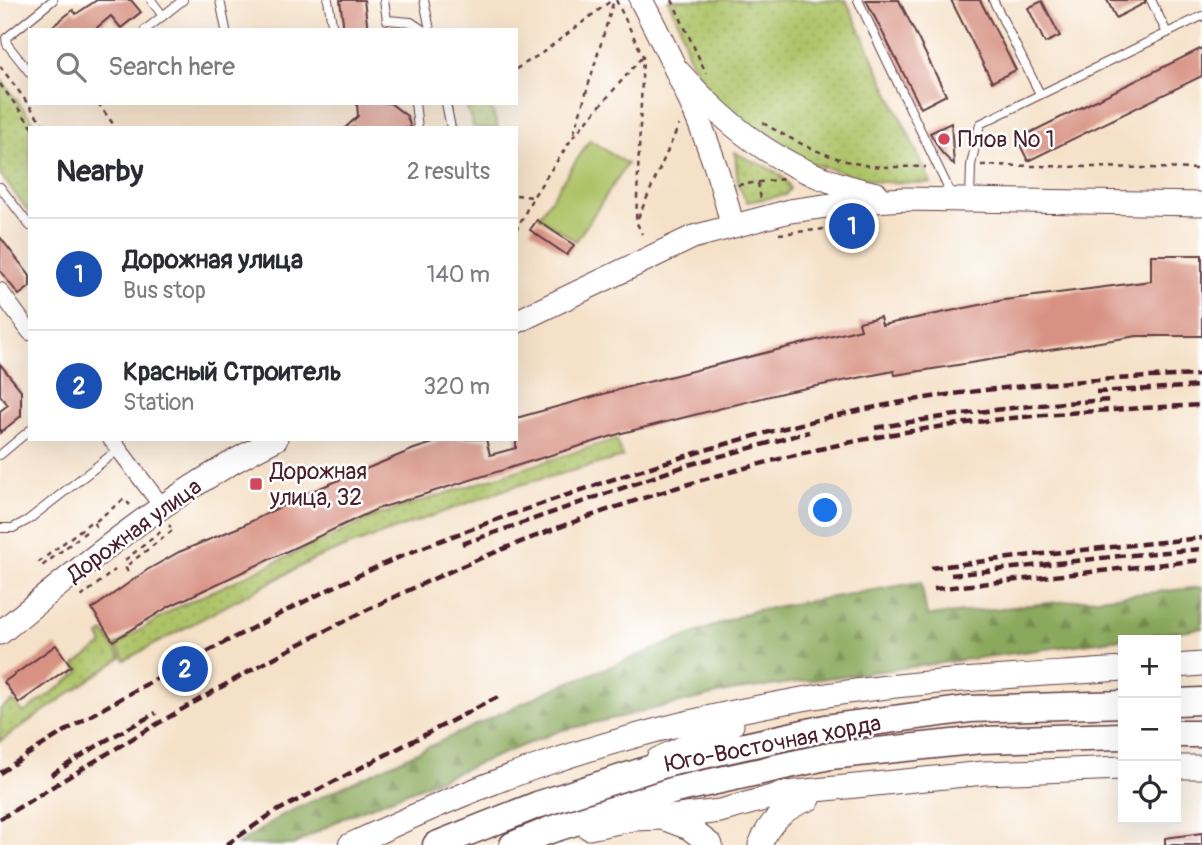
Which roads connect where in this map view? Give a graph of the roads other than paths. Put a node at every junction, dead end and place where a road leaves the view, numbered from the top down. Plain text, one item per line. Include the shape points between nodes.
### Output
1 (53, 0) edge
2 (151, 0) edge
3 (183, 0) edge
4 (220, 0) edge
5 (328, 0) edge
6 (384, 0) edge
7 (424, 0) edge
8 (641, 0) edge
9 (858, 0) edge
10 (993, 0) edge
11 (1151, 0) edge
12 (163, 16) junction
13 (1202, 16) edge
14 (388, 25) edge
15 (148, 28) edge
16 (226, 28) edge
17 (332, 28) edge
18 (420, 28) edge
19 (430, 28) edge
20 (1167, 33) junction
21 (676, 69) junction
22 (28, 70) edge
23 (1041, 94) junction
24 (415, 105) edge
25 (446, 105) edge
26 (418, 126) edge
27 (451, 126) edge
28 (0, 187) edge
29 (904, 199) junction
30 (962, 199) junction
31 (1202, 204) edge
32 (28, 223) edge
33 (732, 225) junction
34 (0, 291) edge
35 (518, 321) edge
36 (28, 327) edge
37 (28, 432) edge
38 (272, 441) edge
39 (115, 444) edge
40 (0, 455) edge
41 (161, 506) junction
42 (0, 528) edge
43 (2, 627) edge
44 (1202, 664) edge
45 (1181, 666) edge
46 (1118, 670) edge
47 (1202, 701) edge
48 (786, 702) junction
49 (1181, 702) edge
50 (1118, 704) edge
51 (1181, 734) edge
52 (1202, 734) edge
53 (1118, 736) edge
54 (1181, 767) edge
55 (1202, 767) edge
56 (1118, 768) edge
57 (614, 780) junction
58 (854, 787) junction
59 (662, 818) junction
60 (350, 845) edge
61 (436, 845) edge
62 (513, 845) edge
63 (537, 845) edge
64 (712, 845) edge
65 (760, 845) edge

1 - 22 lane via 6,38
2 - 12 lane
3 - 12 lane
4 - 16 lane
5 - 17 lane
6 - 14 lane
7 - 19 lane
8 - 21 street
9 - 30 lane via 940,167
10 - 23 lane
11 - 20 lane
12 - 15 lane
13 - 20 lane
14 - 18 lane via 411,22
20 - 23 lane
21 - 29 street via 734,128 792,164 832,183
21 - 33 street via 719,171
23 - 30 lane via 980,124
24 - 26 lane
25 - 27 lane
28 - 32 lane
29 - 30 street
29 - 33 street via 799,209
30 - 31 street
33 - 35 street via 693,237
34 - 36 street
37 - 40 lane
38 - 41 street, Дорожная улица
39 - 41 street
39 - 42 lane via 28,520 13,528
41 - 43 street, Дорожная улица
44 - 45 street
46 - 48 street via 949,681
47 - 49 main road
48 - 57 street
48 - 60 street via 655,732 537,767
50 - 57 main road, Юго-Восточная хорда via 970,709 826,728 668,763
51 - 52 main road
53 - 62 main road, Юго-Восточная хорда via 981,740 830,756 675,790
54 - 55 street
56 - 58 street via 984,773
57 - 61 main road, Юго-Восточная хорда
58 - 59 street via 786,793 720,811
58 - 65 street via 783,811
59 - 63 street via 593,827
59 - 64 street via 689,828

